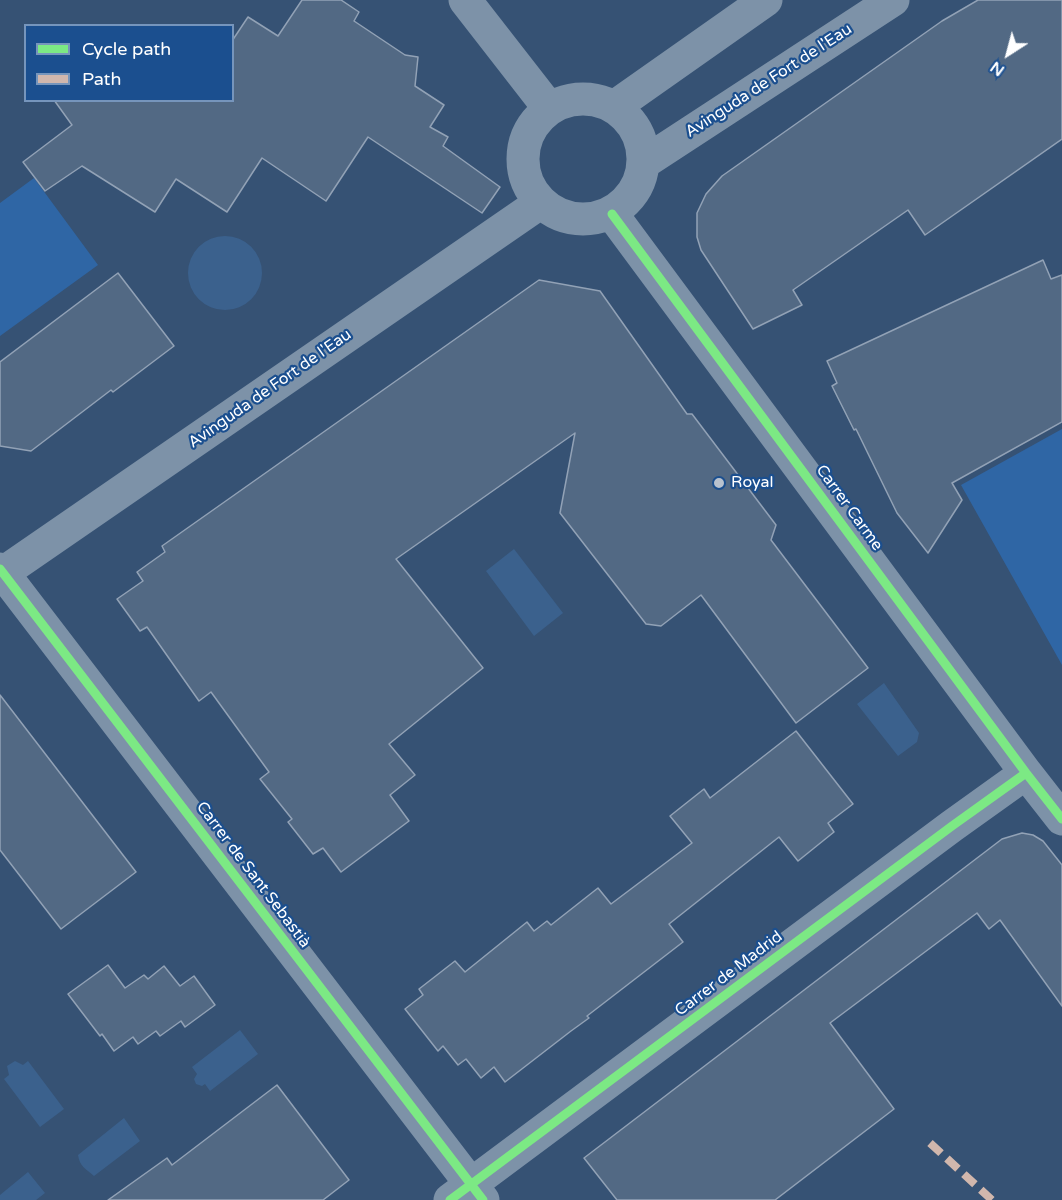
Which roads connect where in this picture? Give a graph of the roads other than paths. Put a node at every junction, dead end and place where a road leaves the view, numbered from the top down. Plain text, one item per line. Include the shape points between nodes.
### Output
1 (465, 0) edge
2 (766, 0) edge
3 (893, 0) edge
4 (614, 107) junction
5 (549, 108) junction
6 (645, 162) junction
7 (540, 203) junction
8 (612, 214) junction
9 (1, 572) edge
10 (1026, 773) junction
11 (1062, 819) edge
12 (468, 1195) edge

1 - 5 street
2 - 4 street
3 - 6 street, Avinguda de Fort de l'Eau
4 - 5 street via 592,99 566,100
4 - 6 street via 638,131
5 - 7 street via 531,127 523,148 525,178
6 - 8 street via 630,199
7 - 8 street via 560,216 579,221
7 - 9 street, Avinguda de Fort de l'Eau
8 - 10 street, Carrer Carme
9 - 12 street, Carrer de Sant Sebastià
10 - 11 street, Carrer Carme
10 - 12 street, Carrer de Madrid

